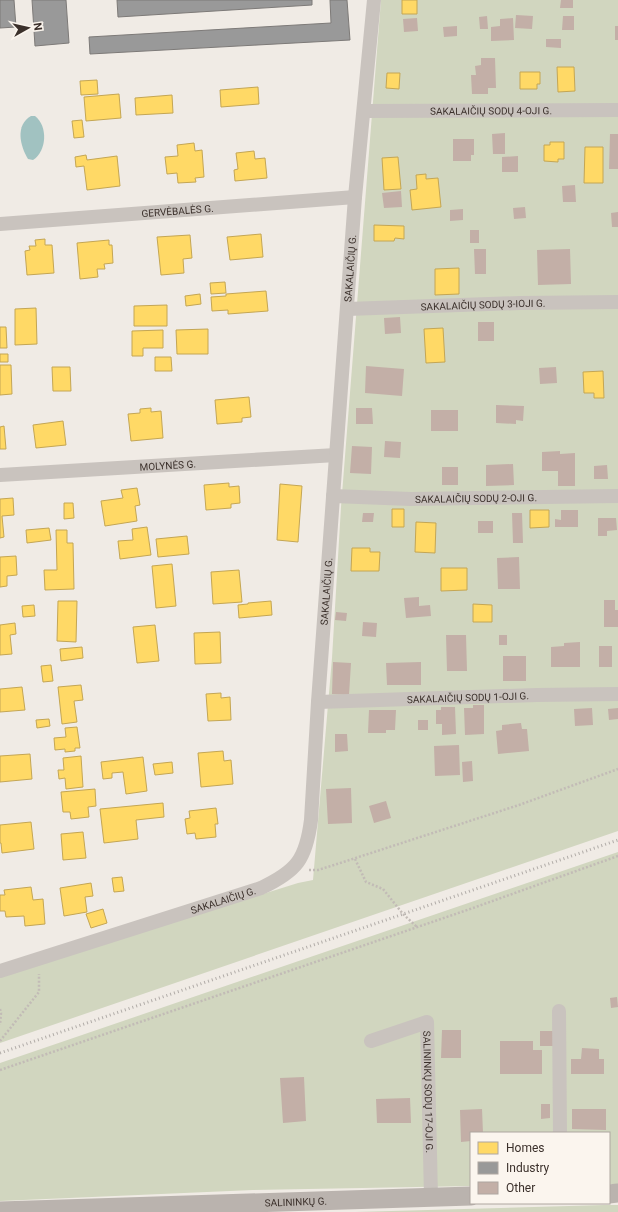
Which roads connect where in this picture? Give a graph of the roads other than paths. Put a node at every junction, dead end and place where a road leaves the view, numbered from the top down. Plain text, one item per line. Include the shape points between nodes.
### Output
1 (374, 0) edge
2 (618, 110) edge
3 (364, 111) junction
4 (355, 197) junction
5 (0, 224) edge
6 (618, 302) edge
7 (347, 309) junction
8 (336, 455) junction
9 (0, 475) edge
10 (333, 496) junction
11 (618, 496) edge
12 (618, 694) edge
13 (318, 702) junction
14 (0, 972) edge
15 (559, 1011) dead end
16 (371, 1041) dead end
17 (560, 1132) edge
18 (470, 1196) edge
19 (431, 1197) junction
20 (0, 1211) edge

1 - 3 street, SAKALAIČIŲ G.
2 - 3 street, SAKALAIČIŲ SODŲ 4-OJI G.
3 - 4 street, SAKALAIČIŲ G.
4 - 5 street, GERVĖBALĖS G.
4 - 7 street, SAKALAIČIŲ G.
6 - 7 street, SAKALAIČIŲ SODŲ 3-IOJI G.
7 - 8 street, SAKALAIČIŲ G.
8 - 9 street, MOLYNĖS G.
8 - 10 street, SAKALAIČIŲ G.
10 - 11 street, SAKALAIČIŲ SODŲ 2-OJI G. via 411,499
10 - 13 street, SAKALAIČIŲ G.
12 - 13 street, SAKALAIČIŲ SODŲ 1-OJI G.
13 - 14 street, SAKALAIČIŲ G. via 309,837 302,857 280,879 262,888
15 - 17 street
16 - 19 street, SALININKŲ SODŲ 17-OJI G. via 427,1022
18 - 19 main road, SALININKŲ G.
19 - 20 main road, SALININKŲ G.

